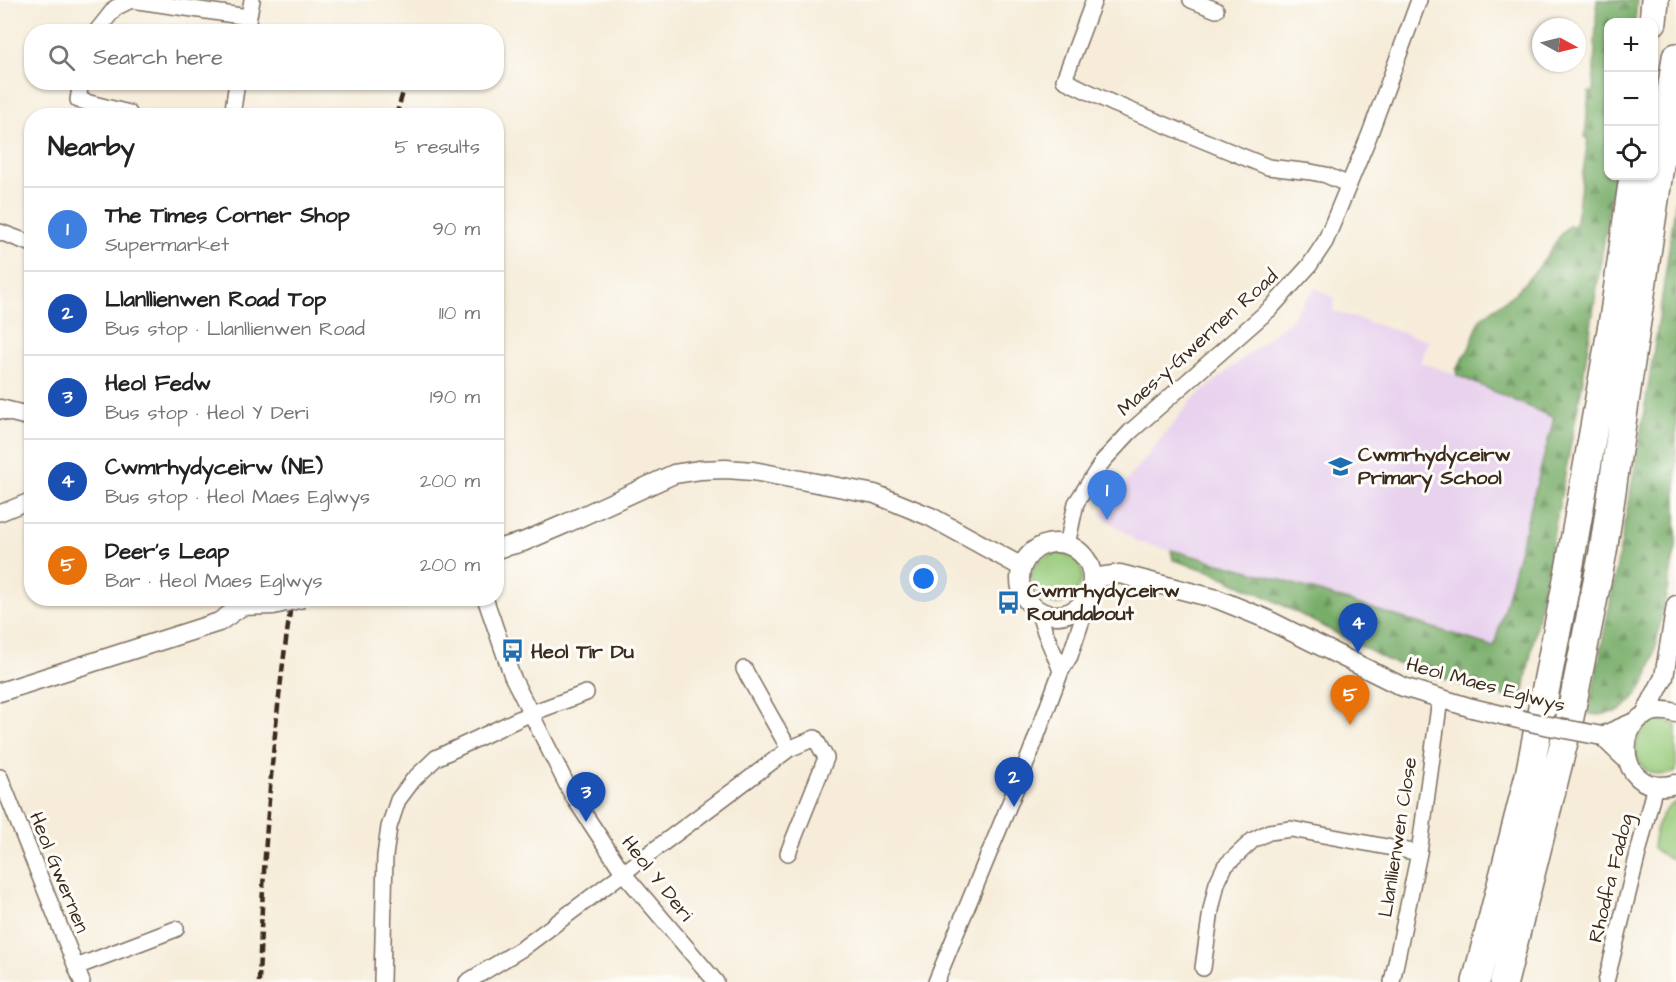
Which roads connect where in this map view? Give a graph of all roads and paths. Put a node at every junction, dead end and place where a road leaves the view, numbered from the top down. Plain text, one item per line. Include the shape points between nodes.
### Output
1 (252, 0) edge
2 (1094, 0) edge
3 (1191, 0) edge
4 (1419, 0) edge
5 (1655, 0) edge
6 (1216, 10) dead end
7 (1653, 18) edge
8 (102, 24) edge
9 (247, 24) edge
10 (1676, 57) edge
11 (80, 90) edge
12 (236, 90) edge
13 (109, 108) edge
14 (233, 108) edge
15 (1632, 180) edge
16 (1349, 185) junction
17 (0, 232) edge
18 (24, 241) edge
19 (0, 409) edge
20 (24, 415) edge
21 (24, 503) edge
22 (0, 513) edge
23 (1067, 545) junction
24 (504, 547) edge
25 (1022, 567) junction
26 (1092, 578) junction
27 (1082, 605) junction
28 (1676, 605) edge
29 (237, 606) edge
30 (488, 606) edge
31 (1040, 612) junction
32 (744, 669) dead end
33 (1061, 671) junction
34 (1664, 677) junction
35 (0, 692) edge
36 (586, 693) dead end
37 (1440, 699) junction
38 (1676, 711) edge
39 (529, 714) junction
40 (1640, 718) junction
41 (1602, 736) junction
42 (789, 749) junction
43 (1628, 762) junction
44 (0, 777) edge
45 (1676, 784) edge
46 (1655, 785) junction
47 (3, 795) edge
48 (788, 853) dead end
49 (1419, 853) junction
50 (624, 874) junction
51 (176, 929) dead end
52 (76, 967) junction
53 (1205, 969) dead end
54 (713, 981) edge
55 (82, 982) edge
56 (382, 982) edge
57 (467, 982) edge
58 (936, 982) edge
59 (1392, 982) edge
60 (1476, 982) edge
61 (1504, 982) edge
62 (1606, 982) edge

1 - 9 street
2 - 16 street via 1064,80 1268,167 1318,174
3 - 6 street
4 - 16 street, Maes-y-Gwernen Road
5 - 7 highway
8 - 9 street via 115,8 131,0
10 - 61 highway via 1603,552 1569,722
11 - 13 street via 78,100
12 - 14 street
15 - 60 highway via 1614,313 1565,587 1528,775
16 - 23 street, Maes-y-Gwernen Road via 1325,242 1309,266 1271,308 1130,432 1104,461 1076,503
17 - 18 street
19 - 20 street
21 - 22 street
23 - 25 street via 1053,543 1040,547
23 - 26 street via 1085,557
24 - 25 street via 564,525 674,474 726,469 875,494 931,517
25 - 31 street via 1020,584 1026,600
26 - 27 street
26 - 37 street, Heol Maes Eglwys via 1120,573 1217,599 1264,618 1402,687
27 - 31 street via 1070,613
27 - 33 street via 1082,620
28 - 34 street
29 - 35 street via 219,622
30 - 39 street, Heol Y Deri
31 - 33 street
32 - 42 street
33 - 58 street
34 - 38 street
34 - 40 street
36 - 39 street
37 - 41 street, Heol Maes Eglwys, bridge
37 - 49 street, Llanllienwen Close
38 - 40 street via 1660,711
39 - 50 street, Heol Y Deri via 572,795
39 - 56 street via 436,758 398,800 385,856
40 - 41 street
40 - 43 street via 1631,728 1626,744
41 - 43 street
42 - 48 street via 815,738 826,758
42 - 50 street
43 - 46 street via 1637,776
44 - 47 street, Heol Gwernen
45 - 46 street
46 - 62 street, Rhodfa Fadog
47 - 52 street, Heol Gwernen
49 - 53 street via 1292,829 1269,832 1253,840 1225,866 1217,883
49 - 59 street, Llanllienwen Close
50 - 54 street, Heol Y Deri
50 - 57 street via 523,948
51 - 52 street
52 - 55 street, Heol Gwernen

